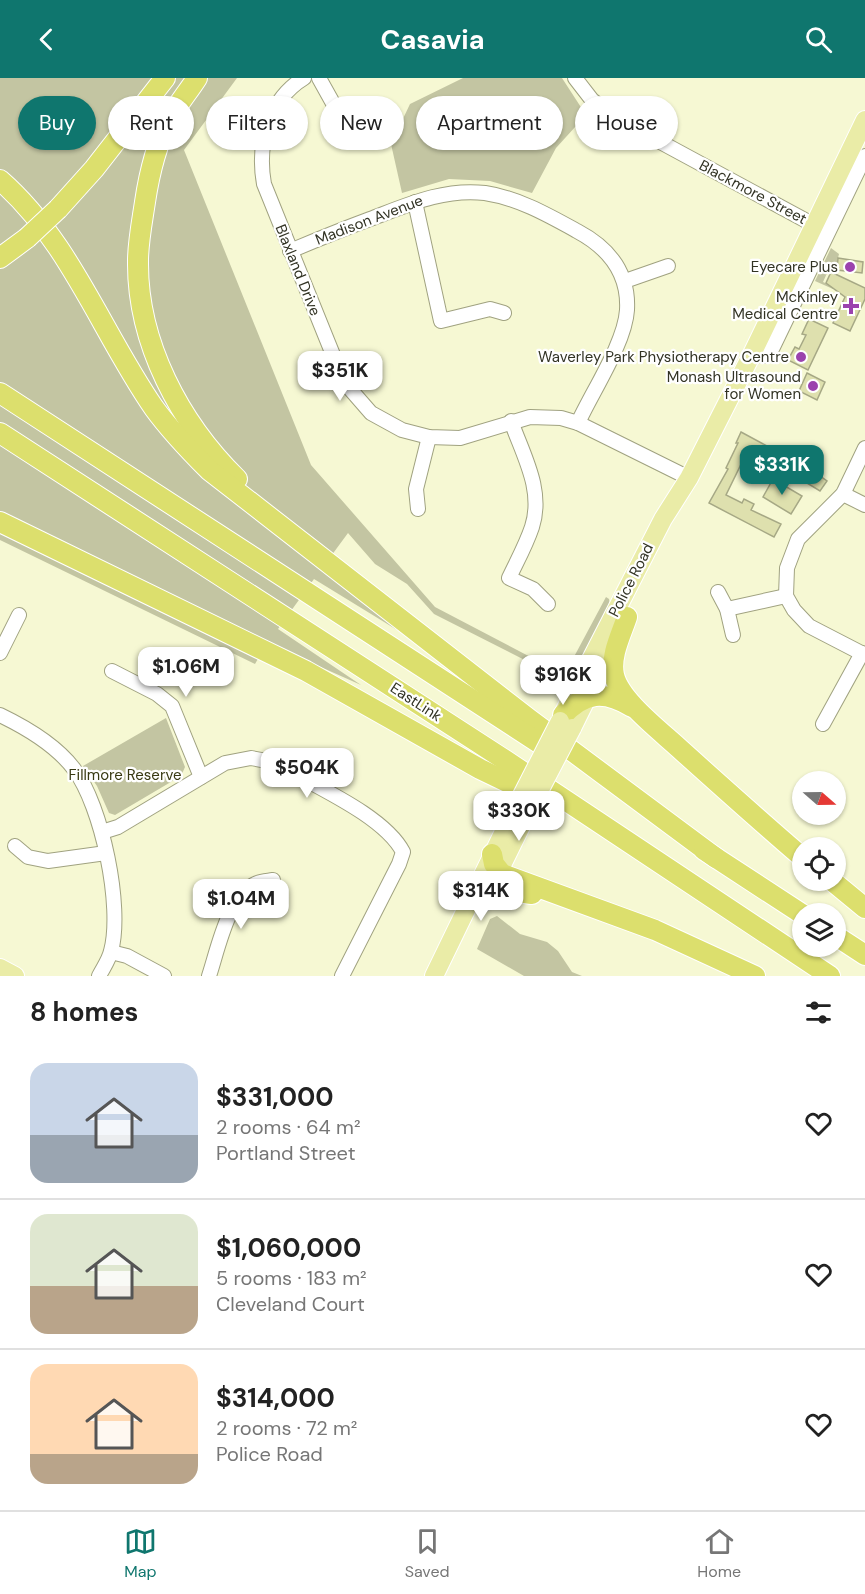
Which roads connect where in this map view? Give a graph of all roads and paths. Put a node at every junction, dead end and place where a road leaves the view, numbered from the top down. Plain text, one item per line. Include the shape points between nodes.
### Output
1 (165, 78) edge
2 (197, 78) edge
3 (304, 78) edge
4 (319, 78) edge
5 (575, 78) edge
6 (329, 96) edge
7 (865, 120) edge
8 (865, 156) edge
9 (0, 180) edge
10 (415, 202) junction
11 (814, 225) junction
12 (290, 251) junction
13 (0, 258) edge
14 (668, 266) dead end
15 (625, 281) junction
16 (787, 281) junction
17 (797, 297) junction
18 (504, 313) dead end
19 (753, 352) junction
20 (0, 393) edge
21 (511, 421) junction
22 (578, 423) junction
23 (0, 433) edge
24 (429, 437) junction
25 (865, 448) edge
26 (689, 478) junction
27 (843, 494) junction
28 (865, 505) edge
29 (0, 509) edge
30 (418, 509) dead end
31 (0, 522) edge
32 (300, 542) junction
33 (718, 592) dead end
34 (786, 596) junction
35 (161, 600) junction
36 (548, 604) dead end
37 (727, 609) junction
38 (19, 615) dead end
39 (627, 617) junction
40 (734, 635) dead end
41 (0, 653) edge
42 (863, 654) edge
43 (112, 671) dead end
44 (586, 698) junction
45 (640, 712) junction
46 (0, 715) edge
47 (565, 722) junction
48 (823, 724) dead end
49 (201, 777) junction
50 (102, 832) junction
51 (621, 838) junction
52 (15, 846) dead end
53 (792, 848) edge
54 (106, 853) junction
55 (716, 858) junction
56 (496, 862) junction
57 (273, 880) dead end
58 (844, 891) edge
59 (570, 900) junction
60 (484, 901) junction
61 (792, 907) edge
62 (865, 908) edge
63 (846, 943) edge
64 (111, 952) junction
65 (865, 955) edge
66 (0, 968) edge
67 (15, 976) edge
68 (99, 976) edge
69 (164, 976) edge
70 (209, 976) edge
71 (342, 976) edge
72 (434, 976) edge
73 (447, 976) edge
74 (755, 976) edge
75 (830, 976) edge

1 - 13 highway, bridge via 58,209
2 - 32 highway via 169,120 147,190 138,262 148,333 165,379 191,425 223,466
3 - 12 street, Blaxland Drive via 276,106 261,154 264,184
4 - 6 street
5 - 11 street, Blackmore Street via 592,100 616,118
7 - 11 main road, Police Road
8 - 17 street
9 - 32 highway via 54,242 154,407 182,442 209,470
10 - 12 street, Madison Avenue
10 - 15 street, Madison Avenue via 466,192 523,203 601,246
10 - 18 street via 441,321 490,309
11 - 16 main road, Police Road
12 - 24 street, Blaxland Drive via 344,382 370,412 402,430
14 - 15 street
15 - 22 street, Madison Avenue via 625,324
16 - 17 street
16 - 19 main road, Police Road
17 - 19 street via 772,349 763,356
19 - 26 main road, Police Road
20 - 55 highway
21 - 22 street, Blaxland Drive via 546,417
21 - 24 street, Blaxland Drive via 460,438
21 - 36 street via 534,481 536,506 528,538 509,578 533,589
22 - 26 street, Blaxland Drive
23 - 51 highway, EastLink
24 - 30 street via 416,489
25 - 27 street
26 - 39 main road, Police Road via 672,524
26 - 47 main road, Police Road via 663,519
27 - 28 street
27 - 34 street via 798,539 786,568
29 - 35 highway
31 - 35 highway
32 - 55 highway
33 - 37 street
34 - 37 street
34 - 42 street via 809,626
35 - 51 highway via 306,671 480,769
37 - 40 street
38 - 41 street
39 - 44 main road, Police Road
39 - 45 highway via 613,659 614,676
42 - 48 street
43 - 49 street via 144,686 172,706
44 - 45 highway via 617,698
44 - 47 highway via 573,705
45 - 53 highway
46 - 50 street via 51,746 74,769 90,795
47 - 56 main road, Police Road, bridge
49 - 50 street via 118,827
49 - 71 street via 236,759 272,762 379,824 397,841 403,852 399,864
50 - 54 street
51 - 75 highway, EastLink
52 - 54 street via 28,857 48,861
54 - 64 street via 115,910
55 - 61 highway
56 - 59 highway
56 - 60 main road, Police Road
56 - 72 main road, Police Road via 485,873
57 - 70 street via 256,883 238,898
58 - 62 highway
59 - 60 highway via 509,891
59 - 74 highway via 655,930
60 - 73 main road, Police Road
63 - 65 highway
64 - 68 street
64 - 69 street
66 - 67 main road

